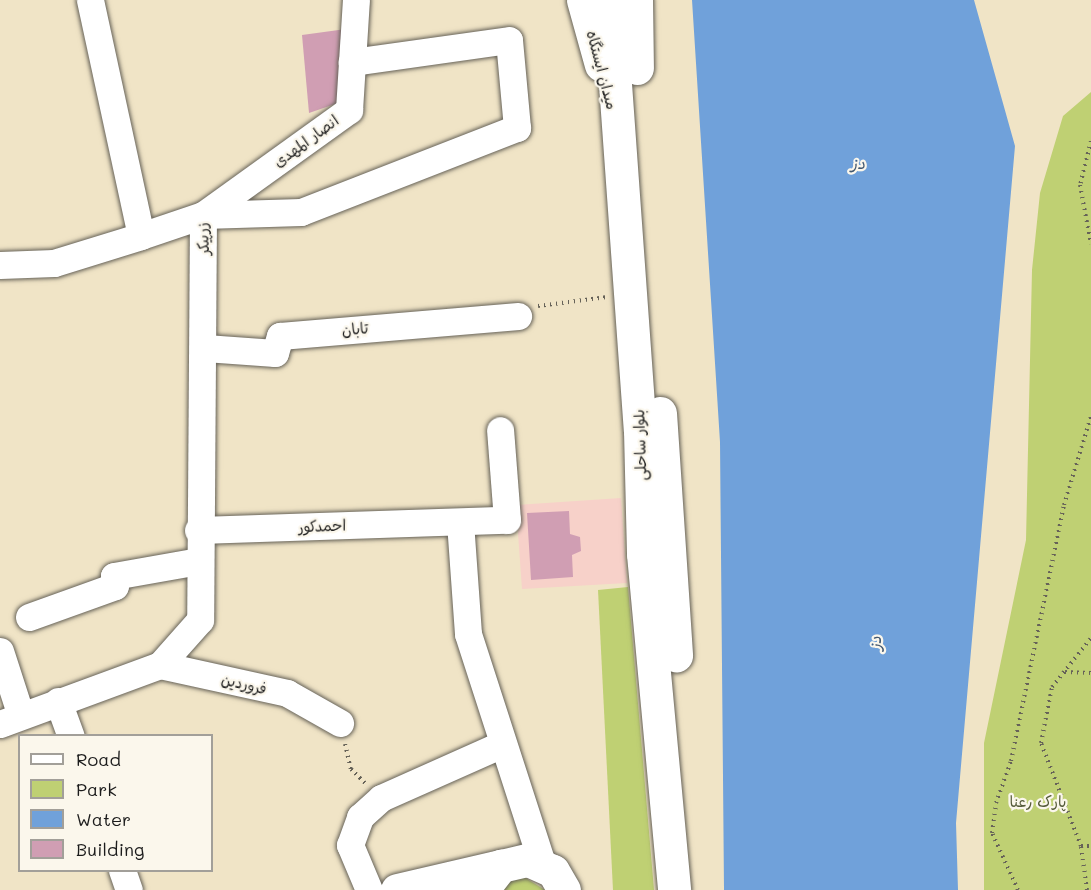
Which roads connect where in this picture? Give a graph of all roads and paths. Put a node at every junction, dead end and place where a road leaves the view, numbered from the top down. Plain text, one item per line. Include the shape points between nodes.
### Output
1 (90, 0) edge
2 (356, 0) edge
3 (583, 0) edge
4 (609, 0) edge
5 (636, 0) edge
6 (352, 62) junction
7 (621, 141) junction
8 (1091, 141) edge
9 (203, 215) junction
10 (141, 236) junction
11 (1091, 244) edge
12 (0, 265) edge
13 (631, 296) junction
14 (518, 316) joint
15 (205, 348) junction
16 (1091, 416) edge
17 (500, 430) dead end
18 (460, 522) junction
19 (198, 530) junction
20 (657, 553) junction
21 (199, 561) junction
22 (29, 617) dead end
23 (1091, 638) edge
24 (0, 651) edge
25 (160, 665) junction
26 (1064, 672) junction
27 (1091, 673) edge
28 (58, 700) junction
29 (10, 719) edge
30 (340, 723) joint
31 (72, 734) edge
32 (500, 745) junction
33 (381, 798) junction
34 (1081, 846) junction
35 (1091, 846) edge
36 (123, 872) edge
37 (553, 875) edge
38 (492, 878) edge
39 (129, 890) edge
40 (369, 890) edge
41 (398, 890) edge
42 (587, 890) edge
43 (674, 890) edge
44 (692, 890) edge
45 (1018, 890) edge
46 (1087, 890) edge

1 - 10 lane
2 - 6 lane, انصار المهدی
3 - 7 main road, میدان ایستگاه
4 - 7 main road, بلوار ساحلی
5 - 20 main road, بلوار ساحلی
6 - 9 lane, انصار المهدی via 349,110
6 - 9 lane via 509,40 517,128 301,212
7 - 13 main road, بلوار ساحلی
8 - 11 path via 1080,185
9 - 10 lane, زرپیکر
9 - 15 lane, زرپیکر
10 - 12 lane, زرپیکر via 54,263
13 - 14 path via 549,301
13 - 20 main road, بلوار ساحلی
14 - 15 lane, تابان via 280,336 275,353
15 - 19 lane, زرپیکر
16 - 45 path via 1064,505 1011,761 996,803 992,833
17 - 18 lane, احمدکور via 507,520
18 - 19 lane, احمدکور
18 - 32 lane via 468,634
19 - 21 lane
20 - 43 main road, بلوار ساحلی
20 - 44 main road, بلوار ساحلی
21 - 22 lane via 114,576 115,586
21 - 25 lane via 200,620
23 - 26 path
24 - 29 lane
25 - 28 lane
25 - 30 lane, فروردین via 287,693
26 - 27 path
26 - 34 path via 1044,705 1041,743
28 - 29 lane
28 - 31 lane
30 - 33 path via 351,769
32 - 33 lane
32 - 37 lane
33 - 40 lane via 360,817 351,845
34 - 35 path
34 - 46 path
36 - 39 lane
37 - 38 main road via 514,860
37 - 42 main road via 567,873
38 - 41 main road

